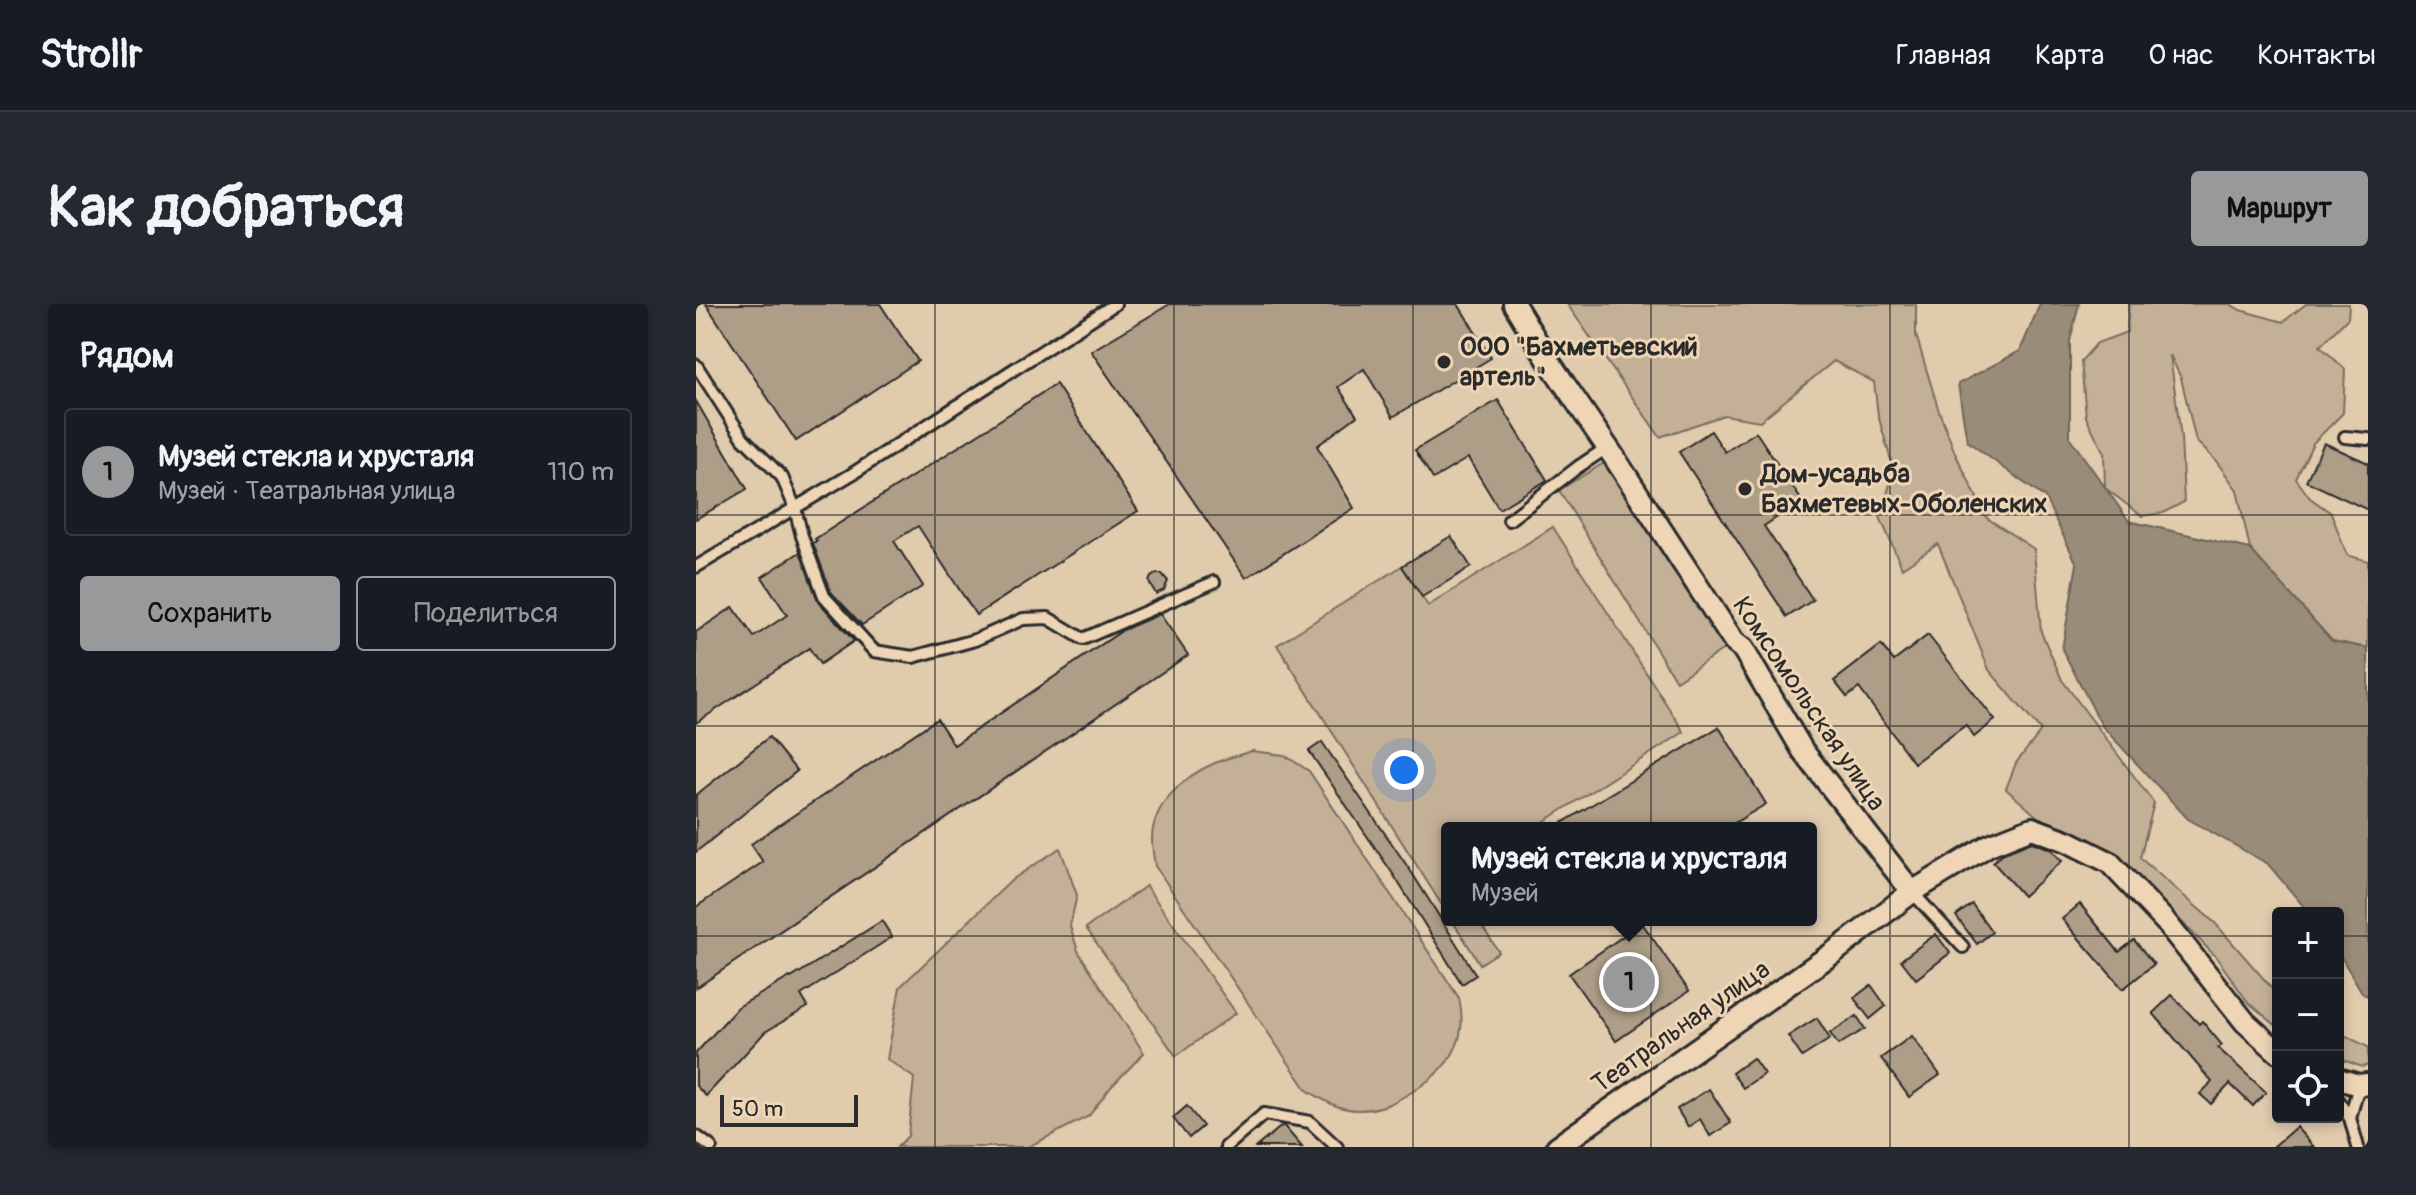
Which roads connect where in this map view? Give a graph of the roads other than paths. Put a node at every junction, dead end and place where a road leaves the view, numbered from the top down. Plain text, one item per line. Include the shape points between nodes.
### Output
1 (1115, 304) edge
2 (1514, 304) edge
3 (696, 365) edge
4 (2345, 437) dead end
5 (2368, 439) edge
6 (1608, 447) junction
7 (795, 508) junction
8 (1509, 520) dead end
9 (696, 567) edge
10 (1214, 582) dead end
11 (1912, 892) junction
12 (1963, 947) dead end
13 (2277, 1051) edge
14 (2363, 1084) edge
15 (2344, 1110) edge
16 (2350, 1118) junction
17 (696, 1136) edge
18 (711, 1147) edge
19 (1226, 1147) edge
20 (1337, 1147) edge
21 (1557, 1147) edge
22 (2358, 1147) edge

1 - 7 lane
2 - 6 street, Комсомольская улица
3 - 7 lane via 743,438 782,477
4 - 5 lane
6 - 8 lane
6 - 11 street, Комсомольская улица via 1743,649 1803,751
7 - 9 lane
7 - 10 lane via 824,596 874,651 913,657 975,640 1023,619 1048,618 1083,639
11 - 12 lane
11 - 13 street via 1989,845 2032,828 2067,841 2109,862 2165,921 2245,1022
11 - 21 street, Театральная улица
14 - 16 lane
15 - 16 lane
16 - 22 lane
17 - 18 lane
19 - 20 lane via 1264,1114 1310,1122

